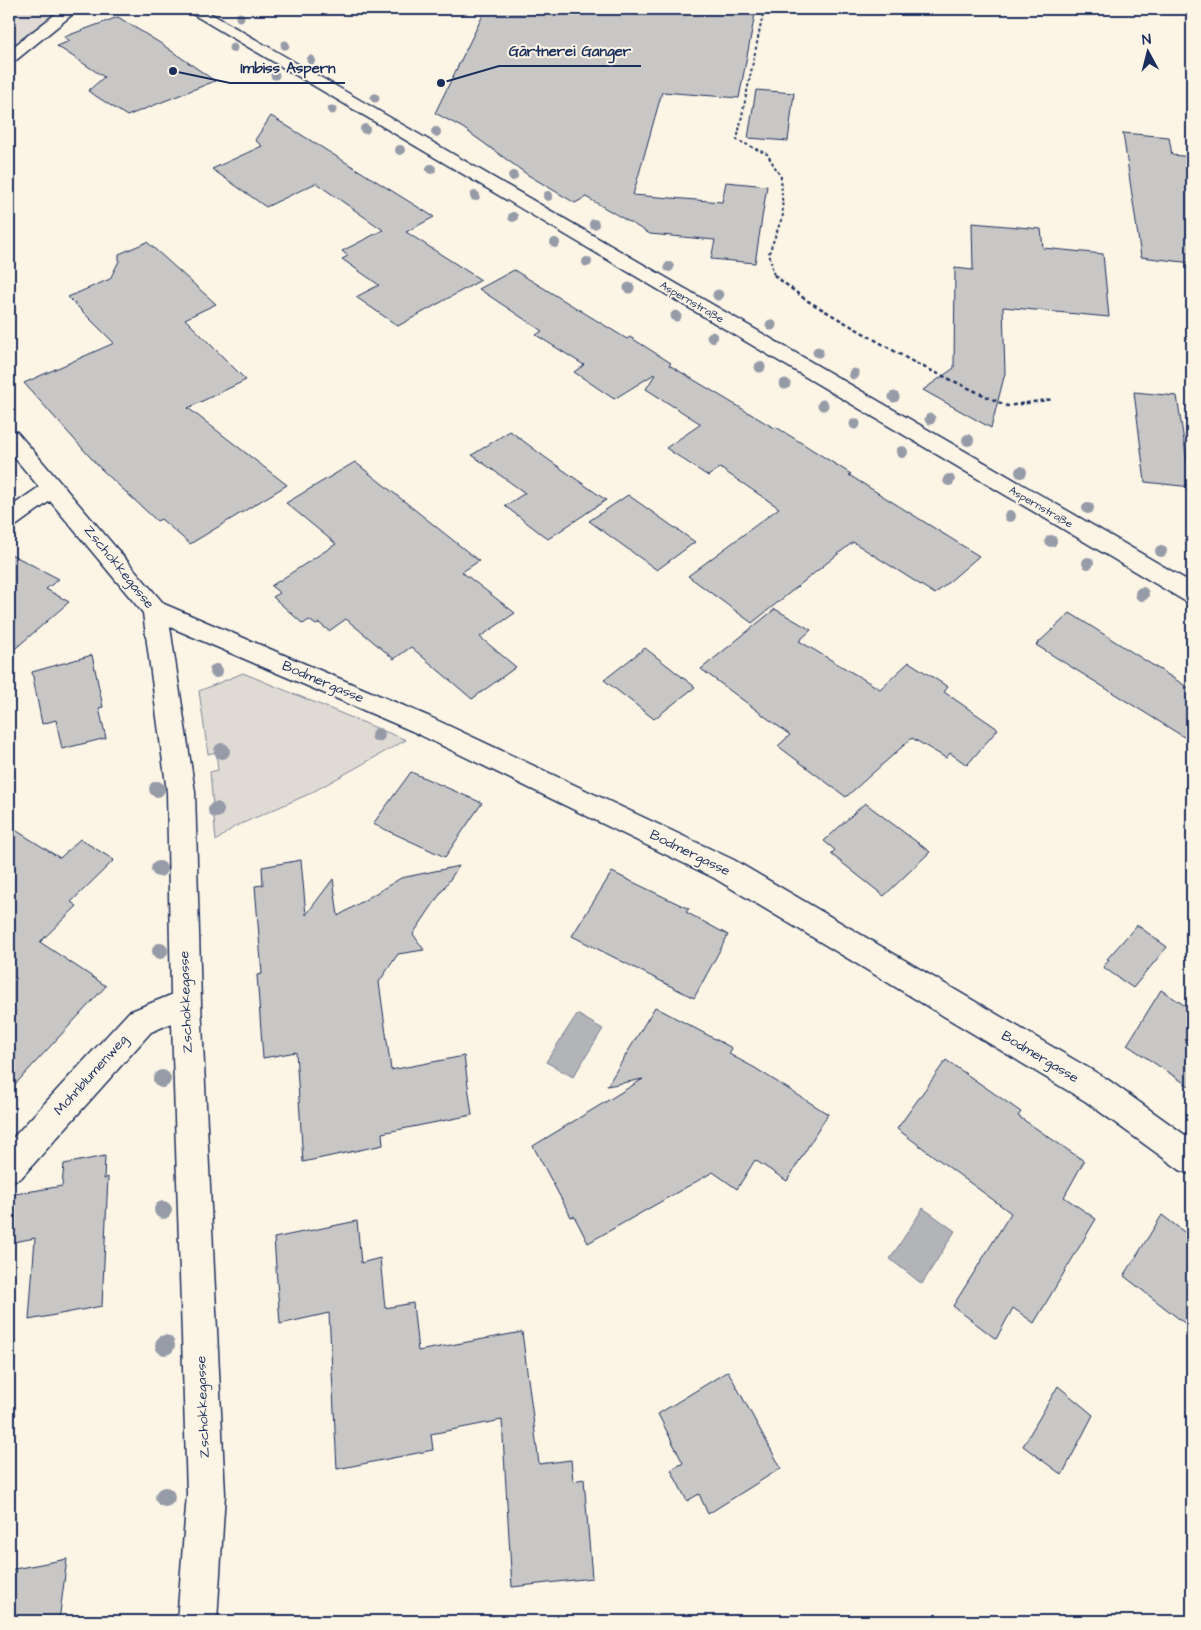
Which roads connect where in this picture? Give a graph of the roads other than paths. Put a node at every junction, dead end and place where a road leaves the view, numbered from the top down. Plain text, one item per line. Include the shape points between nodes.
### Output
1 (71, 9) edge
2 (192, 9) edge
3 (9, 58) edge
4 (9, 438) edge
5 (53, 488) junction
6 (9, 519) edge
7 (1192, 594) edge
8 (155, 610) junction
9 (186, 1003) junction
10 (1192, 1158) edge
11 (9, 1166) edge
12 (197, 1621) edge

1 - 3 street
2 - 7 street, Aspernstraße
4 - 5 street, Zschokkegasse
5 - 6 street
5 - 8 street, Zschokkegasse
8 - 9 street, Zschokkegasse via 181,792
8 - 10 street, Bodmergasse via 421,724 724,869 1096,1090
9 - 11 street, Mohnblumenweg via 140,1022
9 - 12 street, Zschokkegasse via 206,1494

